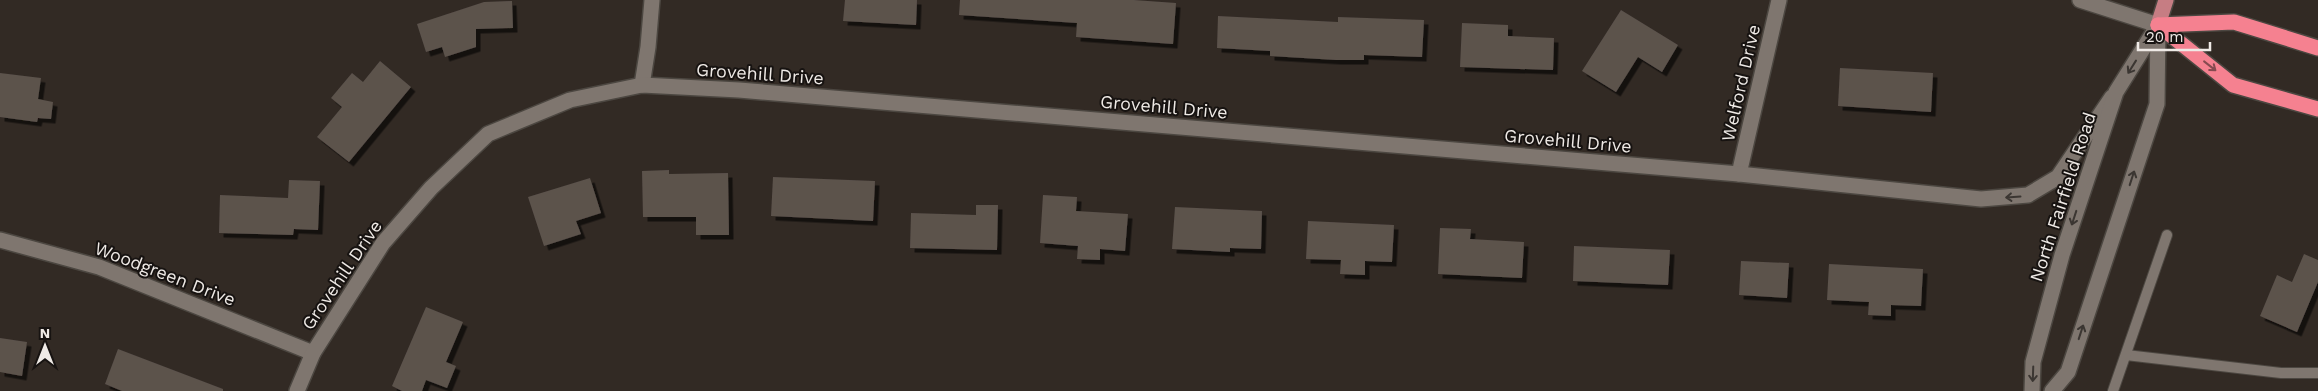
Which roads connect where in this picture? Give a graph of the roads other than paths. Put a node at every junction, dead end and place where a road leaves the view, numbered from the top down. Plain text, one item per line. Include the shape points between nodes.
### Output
1 (652, 0) edge
2 (1779, 0) edge
3 (2080, 0) edge
4 (2166, 0) edge
5 (2158, 26) junction
6 (2318, 48) edge
7 (642, 85) junction
8 (2116, 92) junction
9 (2318, 109) edge
10 (1739, 174) junction
11 (2167, 235) dead end
12 (0, 240) edge
13 (313, 353) junction
14 (2126, 355) junction
15 (2318, 373) edge
16 (297, 391) edge
17 (2032, 391) edge
18 (2052, 391) edge
19 (2113, 391) edge

1 - 7 street
2 - 10 street, Welford Drive
3 - 5 street
4 - 5 main road, North Fairfield Road
5 - 6 highway via 2234,22
5 -> 8 street, North Fairfield Road
5 -> 9 highway via 2233,85
18 -> 5 street, North Fairfield Road via 2068,372 2157,104
7 - 10 street, Grovehill Drive via 739,90
7 - 13 street, Grovehill Drive via 570,100 488,134 431,188 383,243
8 -> 10 street, Grovehill Drive via 2058,177 2028,195 1981,199
8 -> 17 street, North Fairfield Road via 2060,264 2033,362
11 - 14 lane
12 - 13 street, Woodgreen Drive via 99,267
13 - 16 street, Grovehill Drive
14 - 15 lane via 2282,373
14 - 19 lane

